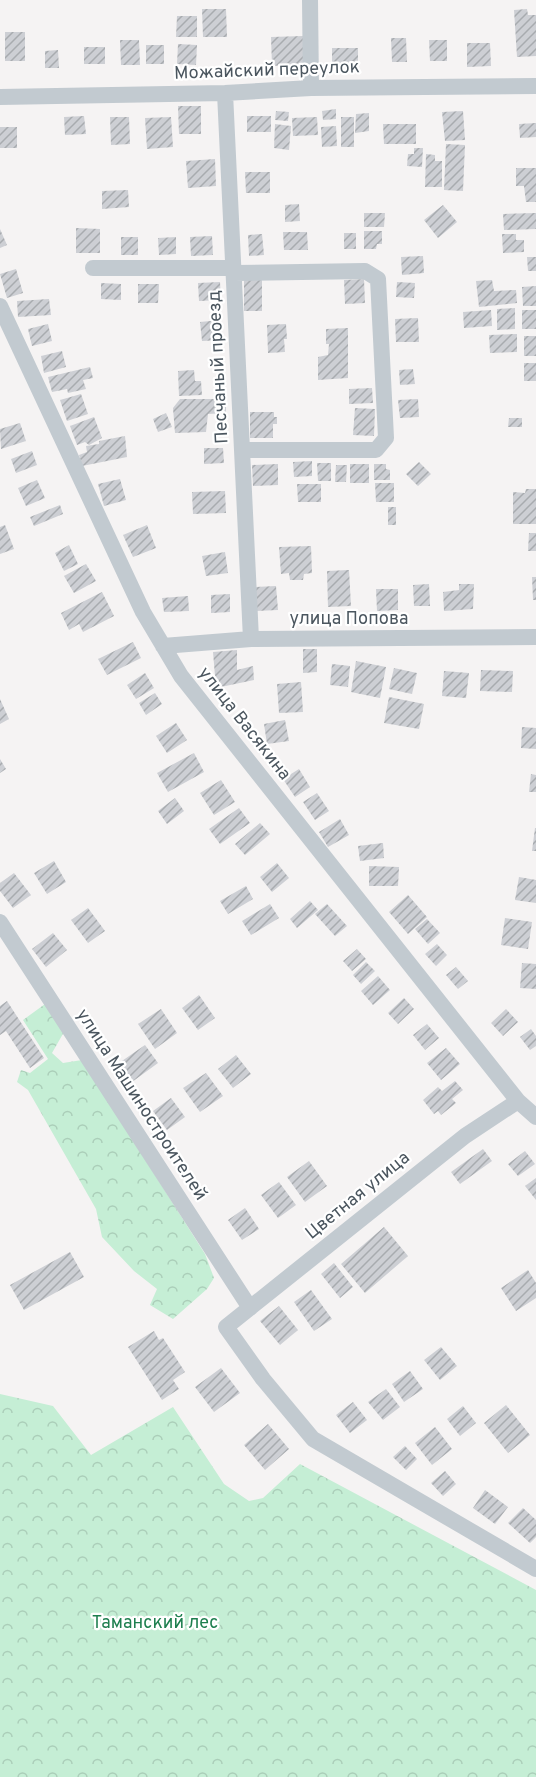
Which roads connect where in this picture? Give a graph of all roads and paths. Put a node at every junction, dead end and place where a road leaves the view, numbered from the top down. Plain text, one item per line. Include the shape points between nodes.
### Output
1 (310, 0) edge
2 (536, 86) edge
3 (311, 88) junction
4 (0, 90) edge
5 (225, 93) junction
6 (0, 97) edge
7 (93, 268) dead end
8 (234, 271) junction
9 (0, 306) edge
10 (242, 450) junction
11 (536, 637) edge
12 (251, 639) junction
13 (163, 646) junction
14 (0, 922) edge
15 (518, 1101) junction
16 (536, 1117) edge
17 (250, 1308) junction
18 (536, 1569) edge

1 - 3 street
2 - 3 street, Можайский переулок
3 - 5 street, Можайский переулок
4 - 6 street
5 - 6 street, Можайский переулок
5 - 8 street, Песчаный проезд
7 - 8 street
8 - 10 street, Песчаный проезд
8 - 10 street via 365,271 378,279 386,438 376,450
9 - 13 street, улица Васякина via 143,612
10 - 12 street, Песчаный проезд
11 - 12 street, улица Попова
12 - 13 street, улица Попова
13 - 15 street, улица Васякина via 181,676
14 - 17 street, улица Машиностроителей
15 - 16 street, улица Васякина
15 - 17 street, Цветная улица via 465,1136
17 - 18 street, Цветная улица via 226,1327 313,1439

